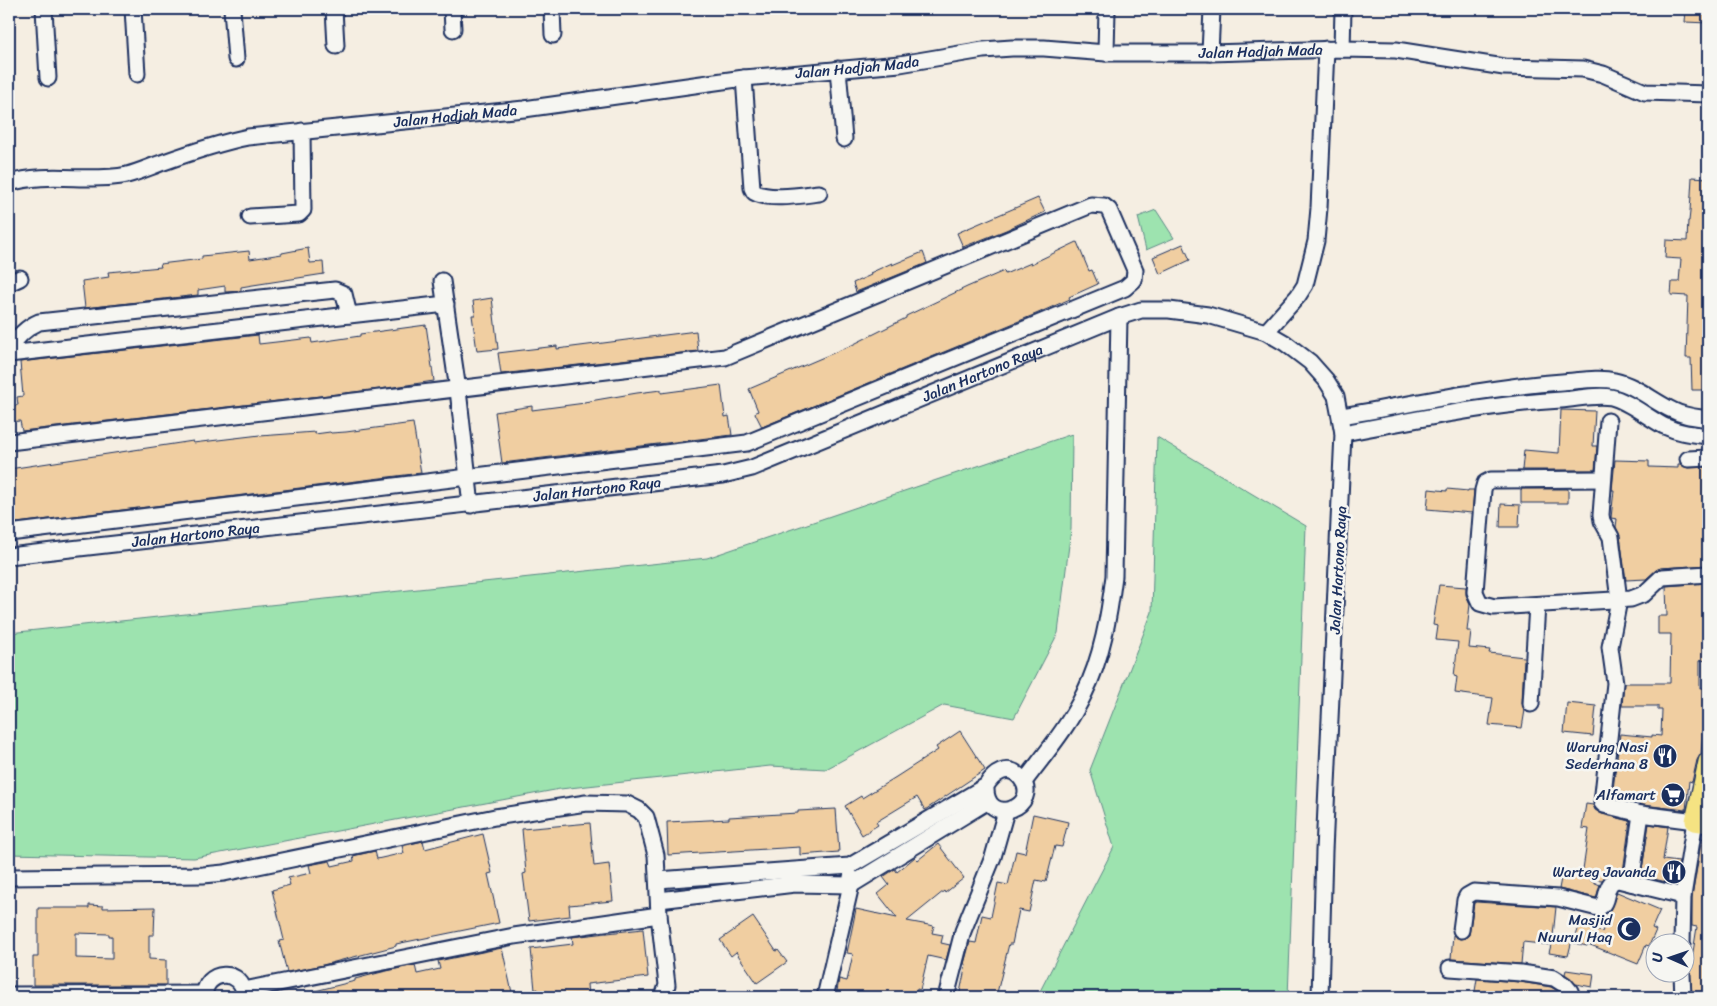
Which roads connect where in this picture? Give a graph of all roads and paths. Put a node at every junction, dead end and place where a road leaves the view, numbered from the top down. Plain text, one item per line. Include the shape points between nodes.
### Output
1 (44, 9) edge
2 (133, 9) edge
3 (232, 9) edge
4 (334, 9) edge
5 (452, 9) edge
6 (552, 9) edge
7 (1107, 9) edge
8 (1212, 9) edge
9 (1343, 9) edge
10 (454, 29) dead end
11 (553, 35) dead end
12 (336, 46) dead end
13 (1326, 49) junction
14 (1342, 49) junction
15 (1106, 53) junction
16 (1210, 53) junction
17 (236, 59) dead end
18 (838, 69) junction
19 (137, 74) dead end
20 (48, 78) dead end
21 (744, 78) junction
22 (1708, 94) edge
23 (302, 131) junction
24 (844, 139) dead end
25 (9, 184) edge
26 (819, 193) dead end
27 (250, 217) dead end
28 (442, 281) dead end
29 (446, 304) junction
30 (349, 316) junction
31 (1118, 317) junction
32 (1266, 332) junction
33 (9, 348) edge
34 (9, 354) edge
35 (458, 390) junction
36 (1341, 416) junction
37 (1708, 419) edge
38 (1608, 421) dead end
39 (1343, 433) junction
40 (1708, 436) edge
41 (9, 442) edge
42 (1708, 458) edge
43 (1688, 459) dead end
44 (467, 477) junction
45 (1603, 479) junction
46 (470, 505) junction
47 (9, 533) edge
48 (9, 556) edge
49 (1708, 574) edge
50 (1619, 600) junction
51 (1537, 605) junction
52 (1531, 704) dead end
53 (1708, 762) edge
54 (1024, 782) junction
55 (987, 794) junction
56 (1006, 811) junction
57 (1642, 814) junction
58 (1702, 822) edge
59 (850, 866) junction
60 (9, 877) edge
61 (658, 880) junction
62 (1632, 884) junction
63 (851, 885) junction
64 (1683, 896) junction
65 (659, 908) junction
66 (1461, 930) dead end
67 (1682, 934) edge
68 (1450, 968) dead end
69 (1682, 984) edge
70 (244, 994) edge
71 (9, 995) edge
72 (205, 996) edge
73 (663, 997) edge
74 (825, 997) edge
75 (946, 997) edge
76 (1320, 997) edge
77 (1572, 997) edge
78 (1683, 997) edge

1 - 20 street
2 - 19 street
3 - 17 street
4 - 12 street
5 - 10 street
6 - 11 street
7 - 15 street
8 - 16 street
9 - 14 street
13 - 14 street, Jalan Hadjah Mada
13 - 16 street, Jalan Hadjah Mada
13 - 32 street via 1316,241 1305,285
14 - 22 street, Jalan Hadjah Mada via 1396,50 1504,67 1583,69 1645,92
15 - 16 street, Jalan Hadjah Mada
15 - 18 street, Jalan Hadjah Mada via 1012,48
18 - 21 street, Jalan Hadjah Mada
18 - 24 street
21 - 23 street, Jalan Hadjah Mada via 524,109
21 - 26 street via 754,192 774,196
23 - 25 street, Jalan Hadjah Mada via 223,142 127,175 47,177
23 - 27 street via 303,210 300,214
28 - 29 street
29 - 30 street
29 - 35 street
30 - 33 street via 344,294 334,290 39,322 30,325
30 - 34 street
31 - 32 street, Jalan Hartono Raya via 1140,310 1169,310 1208,315
31 - 46 street, Jalan Hartono Raya via 740,472
31 - 54 street via 1114,576 1110,610 1084,695
32 - 36 street, Jalan Hartono Raya via 1316,368 1336,396
35 - 41 street
35 - 44 street
35 - 44 street via 725,357 1091,205 1104,206 1109,210 1135,270 1134,280 1125,288 748,443
36 - 37 street via 1534,384 1614,380 1685,416
36 - 39 street, Jalan Hartono Raya
38 - 45 street
39 - 40 street via 1475,409 1535,401 1611,397 1681,433
39 - 76 street, Jalan Hartono Raya
42 - 43 street
44 - 46 street
44 - 47 street
45 - 50 street via 1602,520 1611,537
45 - 51 street via 1492,480 1485,483 1478,537 1477,599 1494,607
46 - 48 street, Jalan Hartono Raya
49 - 50 street via 1662,577 1644,594
50 - 51 street
50 - 57 street via 1610,647 1615,683 1602,803
51 - 52 street
53 - 58 main road
54 - 55 street via 1009,771 999,772 991,778
54 - 56 street via 1023,802 1016,809
55 - 56 street via 996,809
55 - 59 street
55 - 63 street
56 - 75 street via 993,857 964,931
57 - 58 street
57 - 62 street
58 - 64 street
59 - 61 street
59 - 63 street
60 - 61 street via 224,873 495,817 586,803 627,804 646,817 656,855
61 - 65 street
62 - 64 street
62 - 66 street via 1614,881 1604,904 1598,908 1558,898 1474,892 1465,900
63 - 65 street via 795,884
63 - 74 street
64 - 67 street
65 - 70 street
65 - 73 street via 667,985
68 - 77 street via 1554,978 1565,985
69 - 78 street
70 - 72 street via 236,978 223,975 210,981
71 - 72 street

